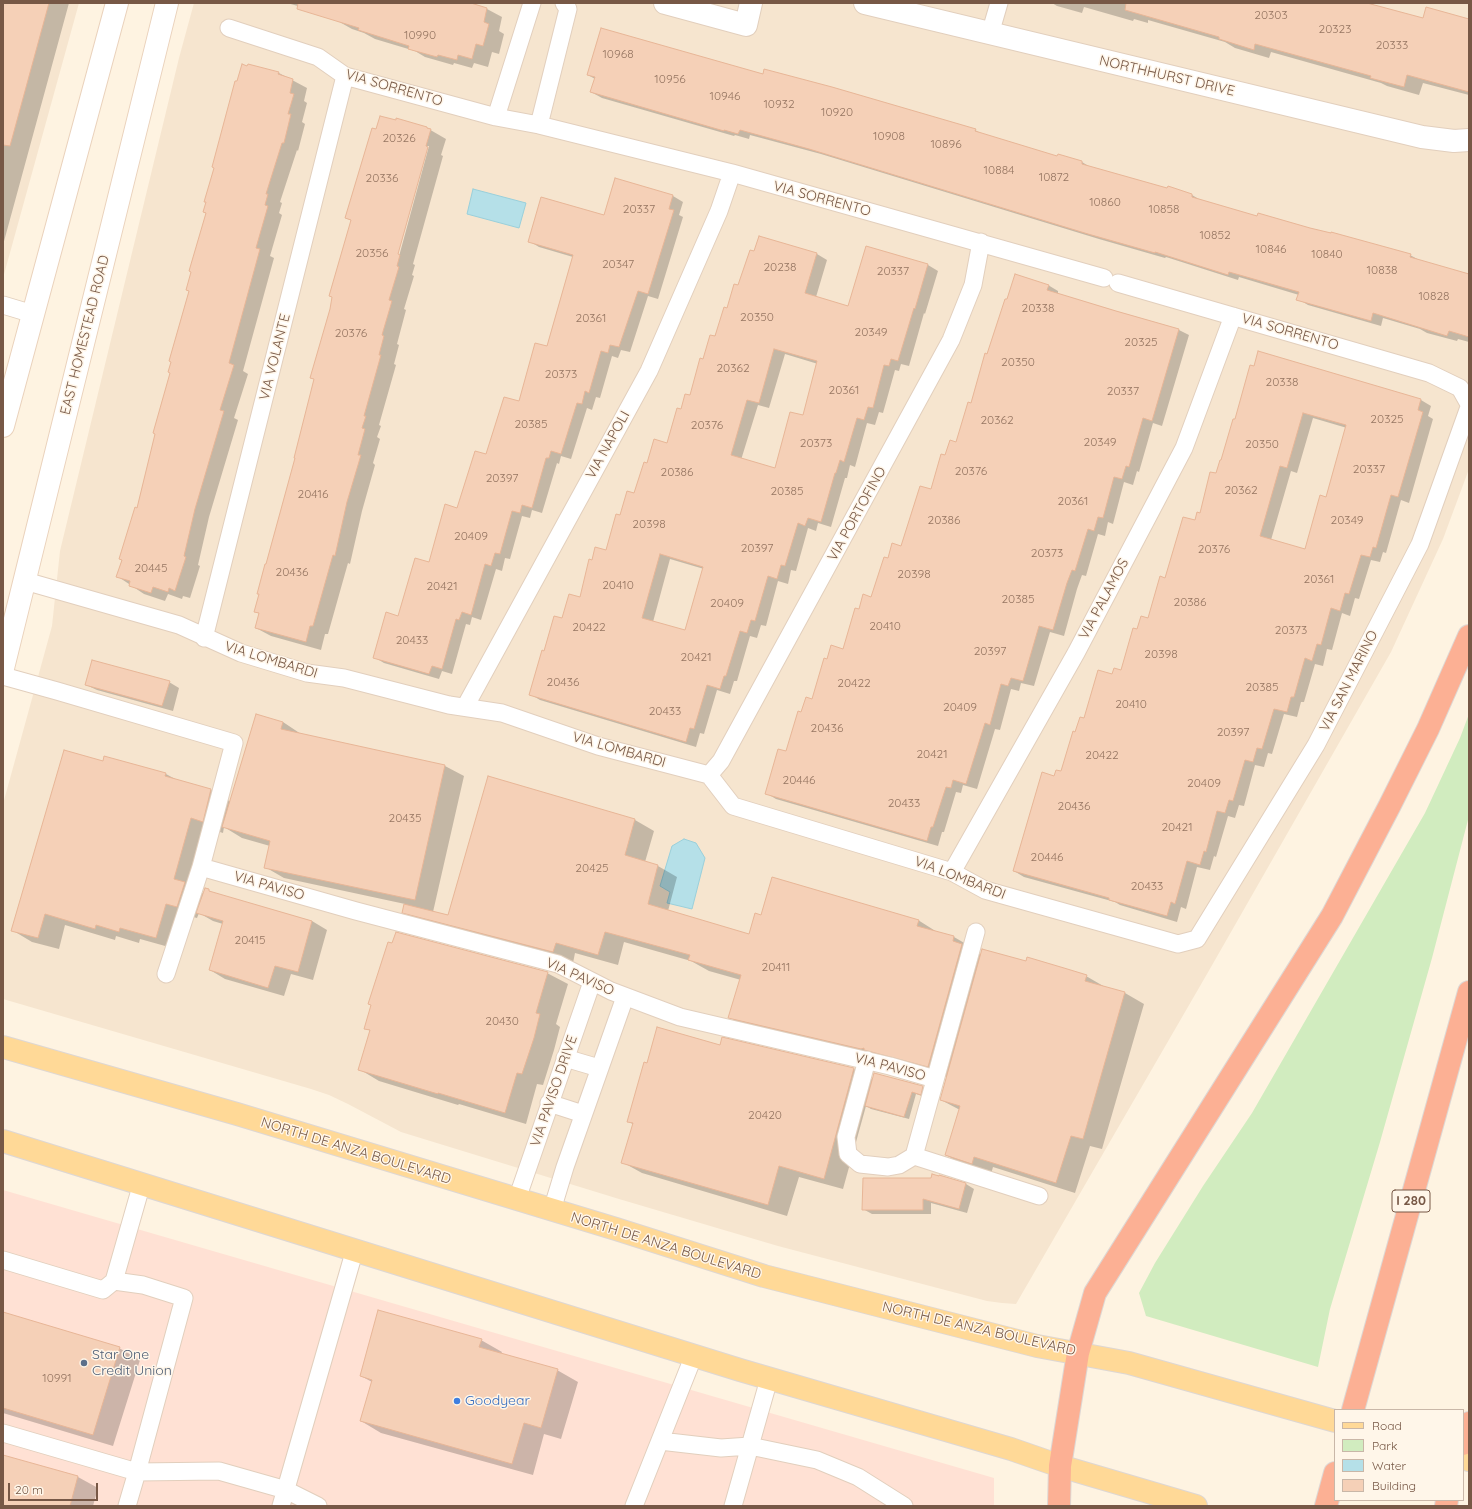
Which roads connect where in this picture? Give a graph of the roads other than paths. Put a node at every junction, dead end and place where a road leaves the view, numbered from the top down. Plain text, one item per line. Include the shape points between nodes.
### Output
1 (118, 3) edge
2 (168, 3) edge
3 (532, 3) edge
4 (564, 3) edge
5 (665, 3) edge
6 (751, 3) edge
7 (865, 3) edge
8 (999, 3) edge
9 (229, 28) dead end
10 (990, 34) junction
11 (345, 76) junction
12 (496, 116) junction
13 (539, 125) junction
14 (1469, 140) edge
15 (732, 173) junction
16 (981, 242) junction
17 (3, 305) edge
18 (33, 314) junction
19 (1234, 316) junction
20 (1469, 404) edge
21 (1469, 407) edge
22 (3, 426) edge
23 (24, 581) junction
24 (1469, 636) edge
25 (204, 638) junction
26 (3, 668) edge
27 (3, 676) edge
28 (466, 707) junction
29 (709, 775) junction
30 (201, 867) junction
31 (952, 872) junction
32 (976, 932) dead end
33 (1197, 940) joint
34 (166, 974) dead end
35 (592, 982) junction
36 (1469, 992) edge
37 (625, 996) junction
38 (3, 1047) edge
39 (566, 1058) junction
40 (868, 1060) junction
41 (599, 1068) junction
42 (935, 1079) junction
43 (549, 1103) junction
44 (583, 1114) junction
45 (3, 1140) edge
46 (914, 1156) junction
47 (142, 1183) junction
48 (1039, 1196) dead end
49 (516, 1199) junction
50 (552, 1210) junction
51 (355, 1249) junction
52 (3, 1260) edge
53 (114, 1281) junction
54 (1078, 1353) junction
55 (694, 1355) junction
56 (769, 1379) junction
57 (1352, 1409) edge
58 (1334, 1421) edge
59 (1469, 1423) edge
60 (3, 1433) edge
61 (1464, 1440) edge
62 (660, 1441) junction
63 (750, 1446) junction
64 (1060, 1466) junction
65 (137, 1472) junction
66 (1334, 1477) edge
67 (286, 1490) junction
68 (127, 1506) edge
69 (281, 1506) edge
70 (318, 1506) edge
71 (634, 1506) edge
72 (733, 1506) edge
73 (904, 1506) edge
74 (1059, 1506) edge
75 (1196, 1506) edge
76 (1326, 1506) edge

1 - 18 main road
2 - 23 main road, EAST HOMESTEAD ROAD
3 - 12 lane
4 - 13 lane via 568,9
5 - 6 main road via 746,25
7 - 10 main road, NORTHHURST DRIVE
8 - 10 lane
9 - 11 lane, VIA SORRENTO via 318,57
10 - 14 main road, NORTHHURST DRIVE via 1422,137
11 - 12 lane, VIA SORRENTO
11 - 25 lane, VIA VOLANTE
12 - 13 lane, VIA SORRENTO
13 - 15 lane, VIA SORRENTO
15 - 16 lane, VIA SORRENTO
15 - 28 lane, VIA NAPOLI via 719,211 649,371
16 - 19 lane, VIA SORRENTO
16 - 29 lane, VIA PORTOFINO via 973,285 951,340 720,763
17 - 18 lane
18 - 22 main road
19 - 20 lane, VIA SORRENTO via 1429,373 1460,388
19 - 31 lane, VIA PALAMOS via 1184,448 1076,653
21 - 33 lane, VIA SAN MARINO via 1417,551 1316,746
23 - 25 lane, VIA LOMBARDI via 179,625
23 - 26 main road, EAST HOMESTEAD ROAD
24 - 54 highway via 1428,729 1332,916 1097,1289
25 - 28 lane, VIA LOMBARDI via 241,653 307,673 344,678
27 - 30 lane via 234,743
28 - 29 lane, VIA LOMBARDI via 502,713 598,746
29 - 31 lane, VIA LOMBARDI via 733,806
30 - 34 lane
30 - 35 lane, VIA PAVISO via 558,964
31 - 33 lane, VIA LOMBARDI via 985,890 1178,944
32 - 42 lane
35 - 37 lane, VIA PAVISO
35 - 39 lane, VIA PAVISO DRIVE
36 - 57 highway, I 280
37 - 40 lane, VIA PAVISO via 680,1017
37 - 41 lane
38 - 49 main road, NORTH DE ANZA BOULEVARD via 244,1116
39 - 41 lane
39 - 43 lane, VIA PAVISO DRIVE
40 - 42 lane, VIA PAVISO
40 - 46 lane via 846,1137 848,1154 860,1164 888,1167 899,1165
41 - 44 lane
42 - 46 lane
43 - 44 lane
43 - 49 lane, VIA PAVISO DRIVE
44 - 50 lane
45 - 47 main road
46 - 48 lane
47 - 51 main road
47 - 53 lane
49 - 50 main road, NORTH DE ANZA BOULEVARD
50 - 54 main road, NORTH DE ANZA BOULEVARD via 764,1276 1037,1346
51 - 55 main road
51 - 67 lane
52 - 53 lane via 103,1290
53 - 65 lane via 143,1285 184,1298
54 - 58 main road, NORTH DE ANZA BOULEVARD via 1129,1363
54 - 64 highway
55 - 56 main road
55 - 62 lane
56 - 63 lane
56 - 64 main road via 1011,1449
59 - 61 highway
60 - 65 lane
62 - 63 lane via 721,1448
62 - 71 lane
63 - 72 lane
63 - 73 lane via 817,1460 858,1477
64 - 74 highway
64 - 75 main road
65 - 67 lane via 219,1471
65 - 68 lane
66 - 76 highway
67 - 69 lane
67 - 70 lane

